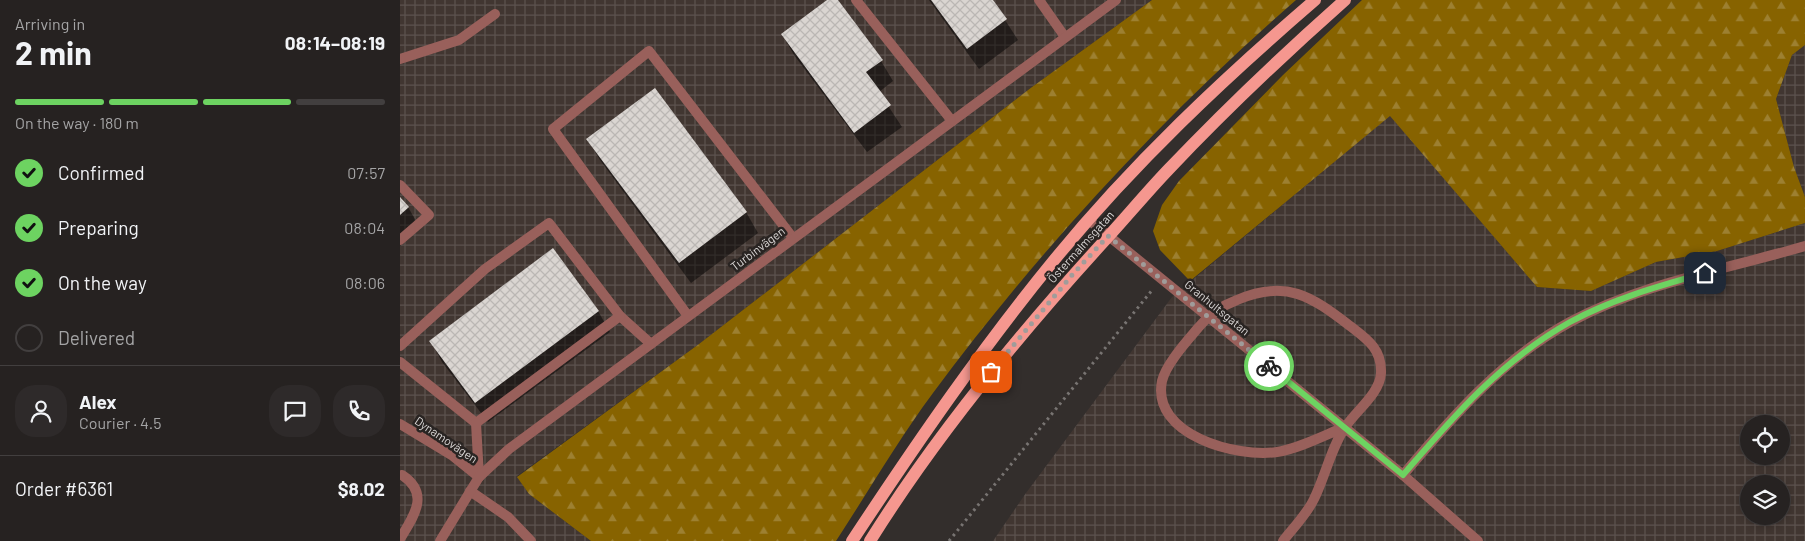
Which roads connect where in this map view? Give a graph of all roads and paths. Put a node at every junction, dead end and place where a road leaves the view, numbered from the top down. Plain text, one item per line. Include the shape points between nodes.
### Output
1 (856, 0) edge
2 (1039, 0) edge
3 (1116, 0) edge
4 (1315, 0) edge
5 (1345, 0) edge
6 (495, 14) dead end
7 (1065, 37) junction
8 (400, 59) edge
9 (952, 121) junction
10 (400, 185) edge
11 (1089, 220) junction
12 (1108, 236) junction
13 (794, 238) junction
14 (400, 240) edge
15 (1805, 246) edge
16 (1162, 279) junction
17 (620, 316) junction
18 (688, 316) junction
19 (1207, 316) junction
20 (651, 344) junction
21 (400, 346) edge
22 (400, 362) edge
23 (476, 423) junction
24 (400, 424) edge
25 (1344, 427) junction
26 (1403, 475) junction
27 (401, 476) edge
28 (479, 477) junction
29 (470, 492) junction
30 (400, 539) edge
31 (440, 541) edge
32 (531, 541) edge
33 (852, 541) edge
34 (870, 541) edge
35 (949, 541) edge
36 (1283, 541) edge
37 (1478, 541) edge

1 - 9 street
2 - 7 street
3 - 7 street, Turbinvägen
4 - 11 main road, Östermalmsgatan via 1204,99
5 - 12 main road, Östermalmsgatan via 1222,115
6 - 8 street via 459,40
7 - 9 street, Turbinvägen
9 - 13 street, Turbinvägen
10 - 14 street via 429,215
11 - 12 street, Granhultsgatan
11 - 33 main road, Östermalmsgatan via 986,346
12 - 16 street, Granhultsgatan
12 - 34 main road, Östermalmsgatan via 1002,359 938,440
13 - 18 street, Turbinvägen
13 - 18 street via 649,52 553,129
15 - 26 street via 1654,288 1570,322 1490,380 1448,422
16 - 19 street, Granhultsgatan
16 - 35 path
17 - 20 street
17 - 21 street via 549,223 485,269
17 - 23 street
18 - 20 street, Turbinvägen
19 - 25 street, Granhultsgatan
19 - 25 street via 1256,292 1274,289 1296,292 1319,303 1370,342 1379,354 1381,376 1375,390
19 - 25 street via 1175,357 1162,380 1166,413 1182,428 1196,438 1216,445 1252,452 1278,452
20 - 28 street, Turbinvägen via 509,449
22 - 23 street
23 - 28 street
24 - 28 street, Dynamovägen via 453,456
25 - 26 street, Granhultsgatan
25 - 36 street via 1313,501
26 - 37 street, Granhultsgatan
27 - 30 street via 409,479 416,489 418,501 416,512
28 - 29 street, Turbinvägen
29 - 31 street, Turbinvägen
29 - 32 street via 508,517

